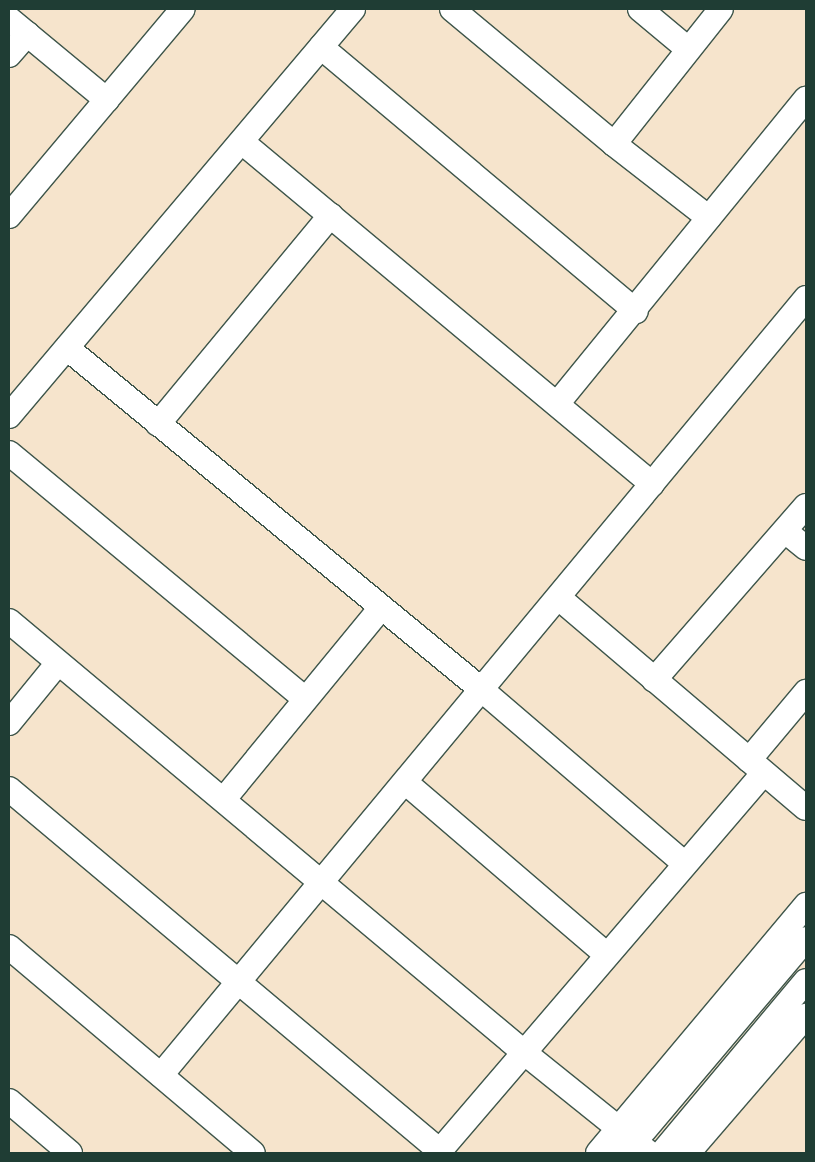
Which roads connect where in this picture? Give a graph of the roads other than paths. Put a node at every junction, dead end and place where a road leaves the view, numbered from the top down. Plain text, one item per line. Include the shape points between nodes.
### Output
1 (16, 9) edge
2 (183, 9) edge
3 (353, 9) edge
4 (452, 9) edge
5 (640, 9) edge
6 (721, 9) edge
7 (9, 18) edge
8 (27, 34) junction
9 (321, 47) junction
10 (688, 49) junction
11 (9, 55) edge
12 (806, 99) edge
13 (107, 100) junction
14 (242, 142) junction
15 (614, 144) junction
16 (9, 216) edge
17 (331, 216) junction
18 (709, 218) junction
19 (806, 298) edge
20 (636, 311) junction
21 (67, 348) junction
22 (557, 404) junction
23 (9, 416) edge
24 (158, 424) junction
25 (9, 453) edge
26 (652, 484) junction
27 (806, 506) edge
28 (785, 531) junction
29 (806, 548) edge
30 (559, 598) junction
31 (381, 608) junction
32 (9, 621) edge
33 (58, 663) junction
34 (654, 680) junction
35 (482, 690) junction
36 (806, 692) edge
37 (304, 698) junction
38 (9, 723) edge
39 (756, 767) junction
40 (406, 782) junction
41 (9, 789) edge
42 (224, 799) junction
43 (806, 808) edge
44 (685, 864) junction
45 (319, 880) junction
46 (806, 905) edge
47 (806, 939) edge
48 (9, 947) edge
49 (606, 954) junction
50 (806, 981) edge
51 (236, 982) junction
52 (806, 1016) edge
53 (526, 1054) junction
54 (161, 1074) junction
55 (9, 1101) edge
56 (632, 1145) edge
57 (439, 1152) edge
58 (70, 1153) edge
59 (252, 1153) edge
60 (598, 1153) edge
61 (662, 1153) edge
62 (688, 1153) edge

1 - 7 street
2 - 13 street
3 - 9 street
4 - 15 street
5 - 10 street
6 - 10 street
7 - 8 street
8 - 11 street
8 - 13 street
9 - 14 street
9 - 20 street
10 - 15 street
12 - 18 street
13 - 16 street
14 - 17 street
14 - 21 street
15 - 18 street
17 - 22 street
17 - 24 street
18 - 20 street
19 - 26 street
20 - 22 street
21 - 23 street
21 - 24 street
22 - 26 street
24 - 31 street
25 - 37 street
26 - 30 street
27 - 28 street
28 - 29 street
28 - 34 street
30 - 34 street
30 - 35 street
31 - 35 street
31 - 37 street
32 - 33 street
33 - 38 street
33 - 42 street
34 - 39 street
35 - 40 street
35 - 44 street
36 - 39 street
37 - 42 street
39 - 43 street
39 - 44 street
40 - 45 street
40 - 49 street
41 - 51 street
42 - 45 street
44 - 49 street
45 - 51 street
45 - 53 street
46 - 56 street
47 - 56 street
48 - 54 street
49 - 53 street
50 - 61 street
51 - 54 street
51 - 57 street
52 - 62 street
53 - 56 street
53 - 57 street
54 - 59 street
55 - 58 street
56 - 60 street

